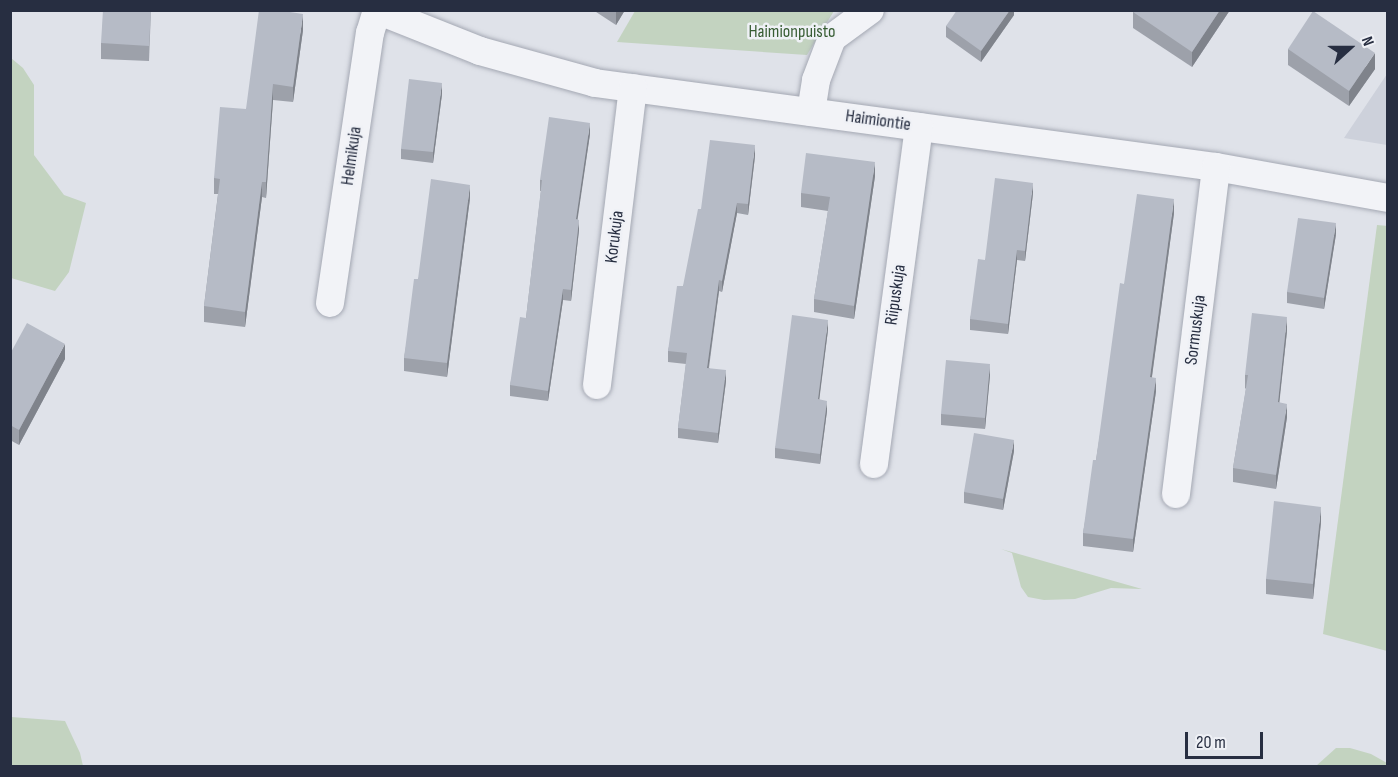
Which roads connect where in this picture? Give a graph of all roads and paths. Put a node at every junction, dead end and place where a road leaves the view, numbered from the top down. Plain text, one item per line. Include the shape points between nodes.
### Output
1 (377, 10) edge
2 (870, 10) edge
3 (633, 88) junction
4 (811, 112) junction
5 (919, 127) junction
6 (1216, 167) junction
7 (1388, 198) edge
8 (330, 303) dead end
9 (597, 385) dead end
10 (874, 464) dead end
11 (1176, 494) dead end

1 - 3 street, Haimiontie via 480,51 595,83
1 - 8 street, Helmikuja via 370,33
2 - 4 street via 832,38 816,80
3 - 4 street, Haimiontie
3 - 9 street, Korukuja
4 - 5 street, Haimiontie
5 - 6 street, Haimiontie
5 - 10 street, Riipuskuja
6 - 7 street, Haimiontie
6 - 11 street, Sormuskuja

